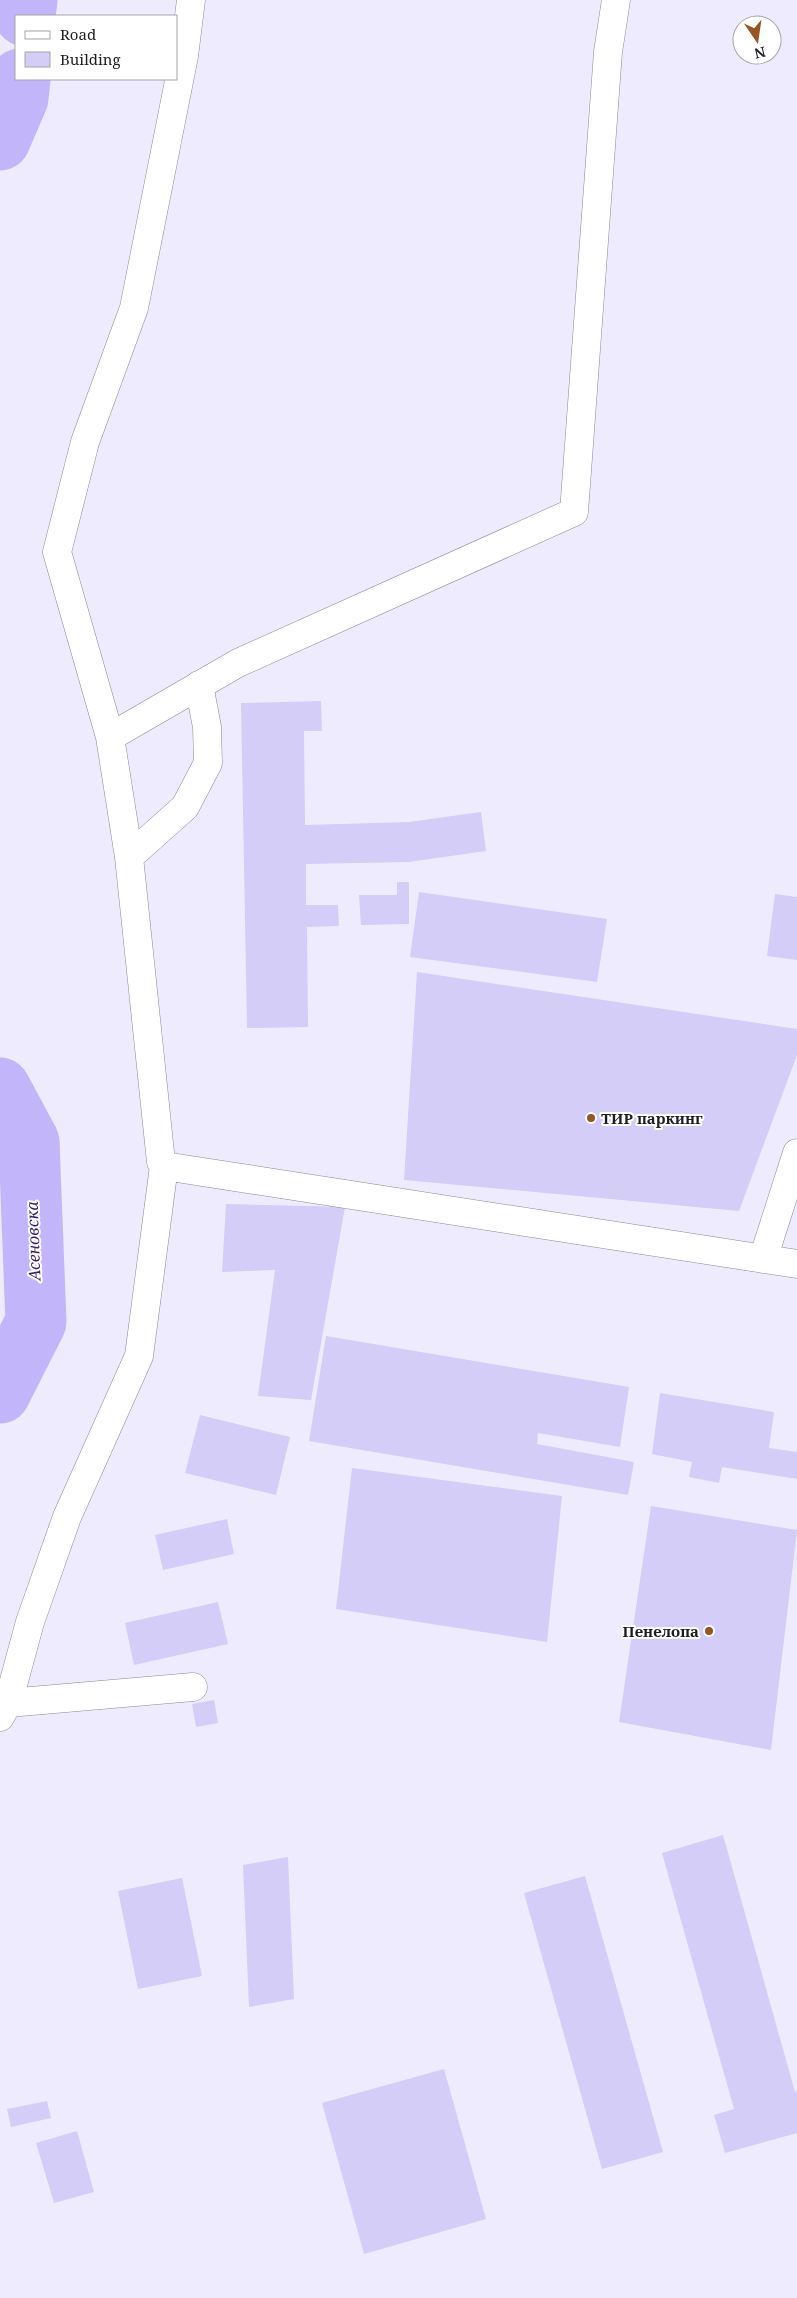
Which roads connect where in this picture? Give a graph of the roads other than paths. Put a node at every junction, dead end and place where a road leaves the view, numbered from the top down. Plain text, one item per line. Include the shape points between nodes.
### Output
1 (191, 0) edge
2 (616, 0) edge
3 (200, 685) junction
4 (110, 737) junction
5 (129, 857) junction
6 (797, 1153) edge
7 (164, 1166) junction
8 (763, 1259) junction
9 (797, 1264) edge
10 (193, 1687) dead end
11 (4, 1710) edge

1 - 4 street via 184,56 134,308 85,442 57,552
2 - 3 street via 608,52 574,512 238,662
3 - 4 street
3 - 5 street via 207,727 208,763 185,806
4 - 5 street
5 - 7 street via 161,1162
6 - 8 street
7 - 8 street
7 - 11 street via 139,1356 67,1518 30,1622
8 - 9 street
10 - 11 street

